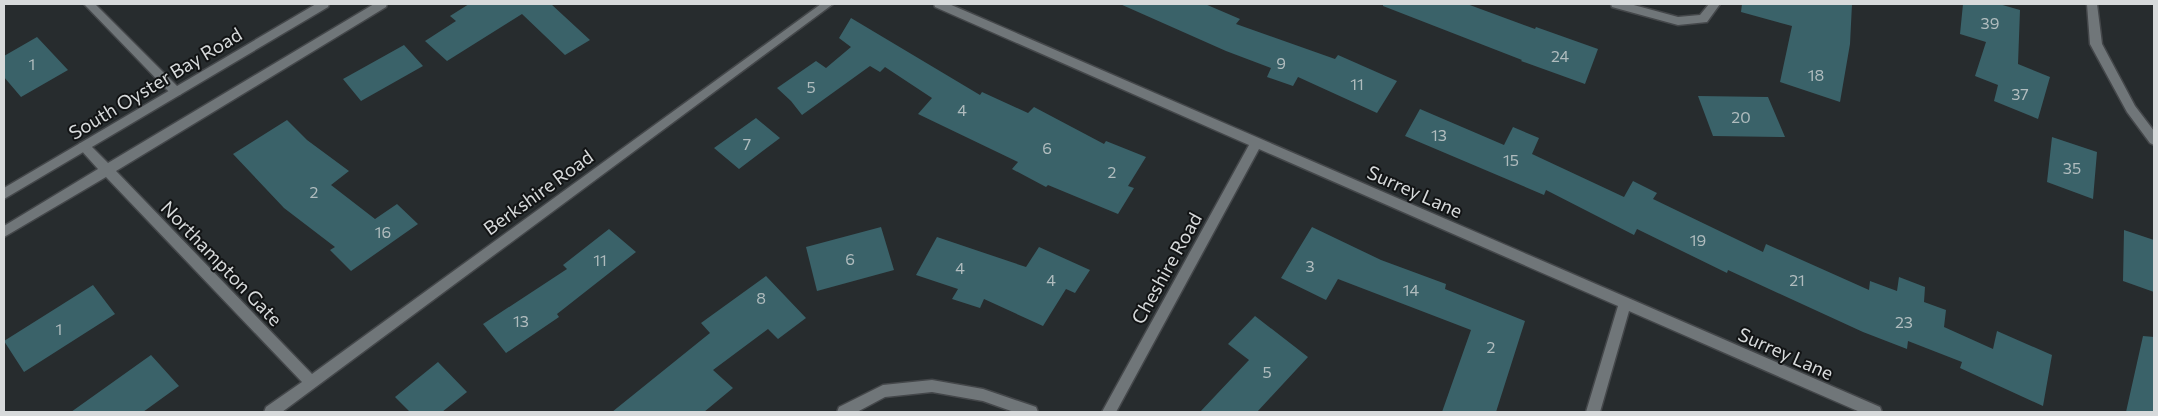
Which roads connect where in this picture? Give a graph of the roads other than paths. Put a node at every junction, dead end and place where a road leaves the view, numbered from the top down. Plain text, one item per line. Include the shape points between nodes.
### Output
1 (89, 4) edge
2 (324, 4) edge
3 (382, 4) edge
4 (828, 4) edge
5 (939, 4) edge
6 (1616, 4) edge
7 (1715, 4) edge
8 (2092, 4) edge
9 (176, 92) junction
10 (2154, 140) edge
11 (1256, 142) junction
12 (84, 146) junction
13 (106, 170) junction
14 (4, 194) edge
15 (4, 232) edge
16 (1625, 303) junction
17 (311, 382) junction
18 (272, 412) edge
19 (844, 412) edge
20 (1031, 412) edge
21 (1109, 412) edge
22 (1593, 412) edge
23 (1875, 412) edge

1 - 9 street
2 - 9 street, South Oyster Bay Road
3 - 13 street
4 - 17 street, Berkshire Road
5 - 11 street, Surrey Lane
6 - 7 street via 1678,21 1703,19
8 - 10 street via 2096,44 2131,109
9 - 12 street, South Oyster Bay Road
11 - 16 street, Surrey Lane
11 - 21 street, Cheshire Road
12 - 13 street, Northampton Gate
12 - 14 street, South Oyster Bay Road
13 - 15 street
13 - 17 street, Northampton Gate
16 - 22 street
16 - 23 street, Surrey Lane
17 - 18 street, Berkshire Road
19 - 20 street via 883,391 932,386 982,395

